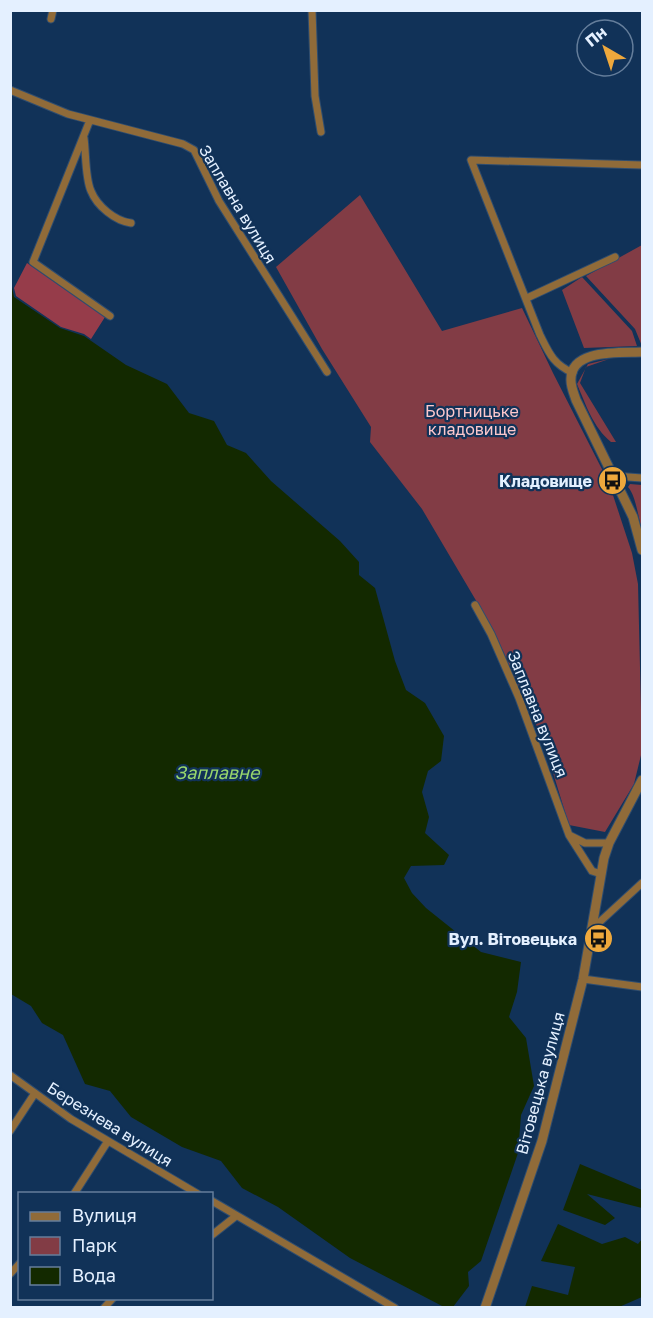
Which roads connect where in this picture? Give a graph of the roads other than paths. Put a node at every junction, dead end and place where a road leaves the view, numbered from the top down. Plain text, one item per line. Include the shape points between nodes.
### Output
1 (53, 10) edge
2 (312, 10) edge
3 (51, 19) dead end
4 (10, 90) edge
5 (90, 120) junction
6 (321, 132) dead end
7 (84, 135) junction
8 (642, 165) edge
9 (131, 223) dead end
10 (615, 257) dead end
11 (527, 298) junction
12 (110, 316) dead end
13 (642, 352) edge
14 (327, 372) dead end
15 (573, 373) junction
16 (614, 476) junction
17 (642, 478) edge
18 (642, 550) edge
19 (475, 605) dead end
20 (642, 780) edge
21 (569, 835) junction
22 (609, 843) junction
23 (601, 874) junction
24 (642, 883) edge
25 (592, 929) junction
26 (583, 979) junction
27 (642, 987) edge
28 (10, 1075) edge
29 (34, 1093) junction
30 (10, 1131) edge
31 (108, 1141) junction
32 (75, 1192) edge
33 (195, 1192) edge
34 (213, 1203) edge
35 (236, 1216) junction
36 (213, 1234) edge
37 (395, 1308) edge
38 (485, 1308) edge

1 - 3 street
2 - 6 street via 315,96
4 - 5 street, Заплавна вулиця
5 - 7 street
5 - 14 street, Заплавна вулиця via 194,150 219,201
7 - 9 street via 90,190 115,218
7 - 12 street via 33,262
8 - 11 street via 471,160
10 - 11 street
11 - 15 street via 551,356 560,367
13 - 15 street via 597,354 585,358
15 - 16 street via 576,400
16 - 17 street
16 - 18 street via 633,517
19 - 21 street, Заплавна вулиця via 519,698
20 - 22 street, Вітовецька вулиця
21 - 22 street via 585,843
21 - 23 street, Заплавна вулиця via 592,871
22 - 23 street, Вітовецька вулиця
23 - 25 street, Вітовецька вулиця
24 - 25 street
25 - 26 street, Вітовецька вулиця
26 - 27 street
26 - 38 street, Вітовецька вулиця via 542,1141
28 - 29 street, Березнева вулиця
29 - 30 street
29 - 31 street, Березнева вулиця
31 - 32 street
31 - 33 street, Березнева вулиця
34 - 35 street
35 - 36 street
35 - 37 street

